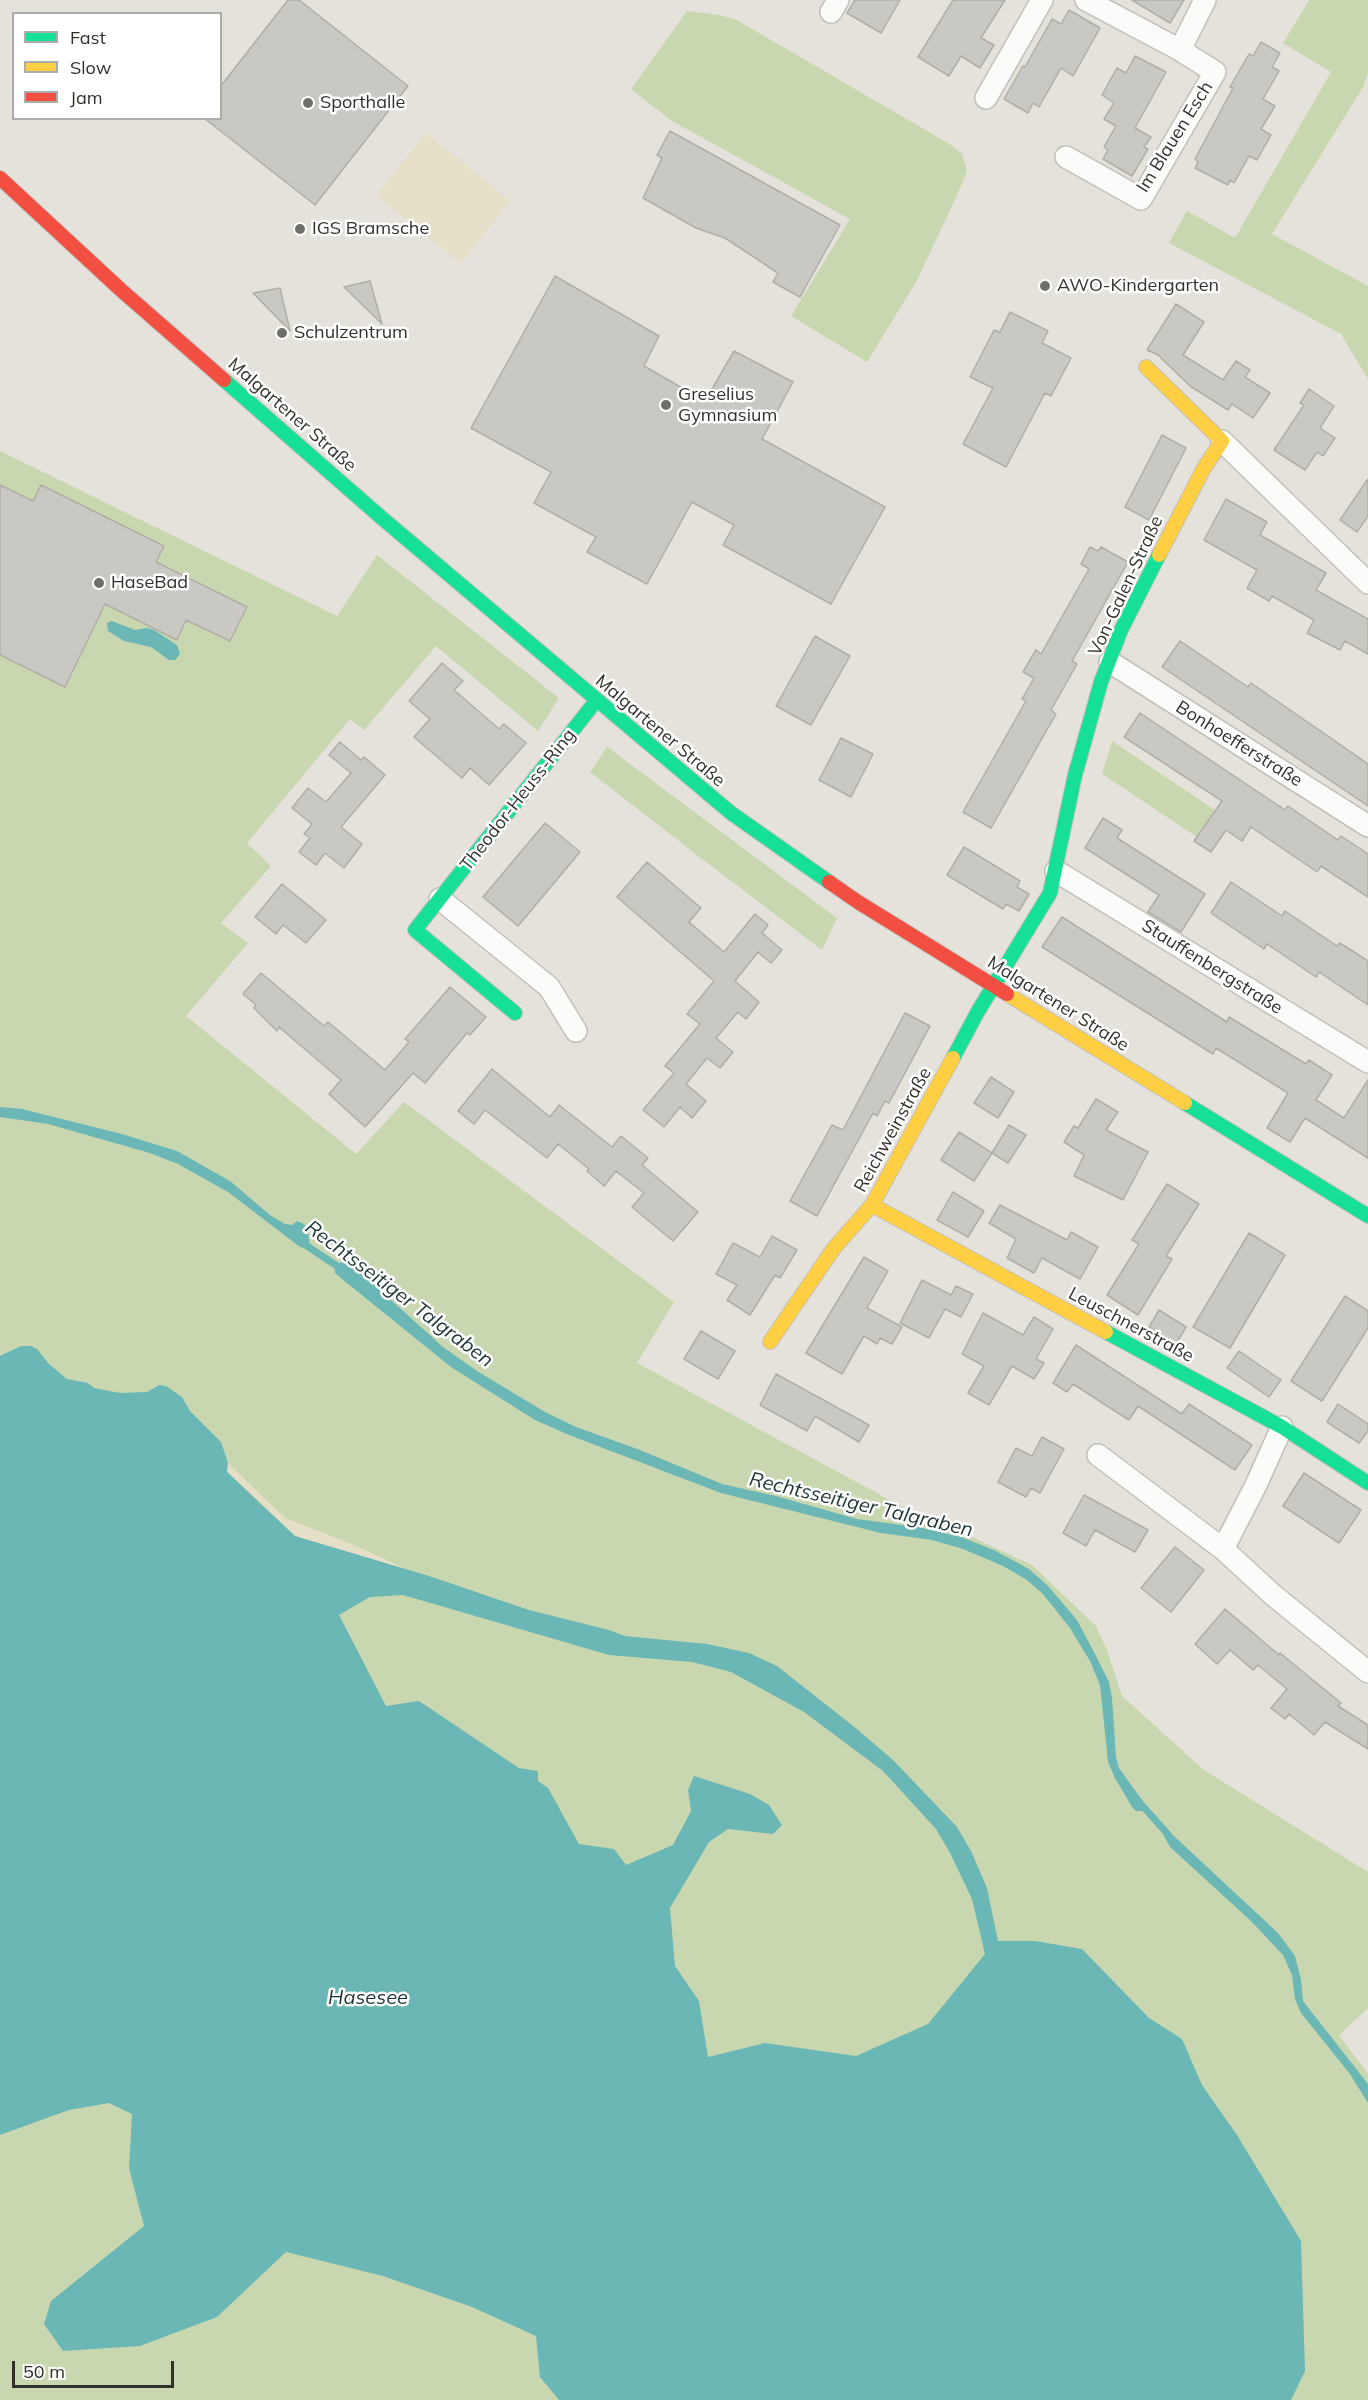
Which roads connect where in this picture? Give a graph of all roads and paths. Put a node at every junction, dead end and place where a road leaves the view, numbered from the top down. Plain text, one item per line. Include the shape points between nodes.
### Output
1 (1041, 0) edge
2 (1086, 0) edge
3 (1205, 0) edge
4 (1179, 50) junction
5 (986, 98) dead end
6 (1066, 157) dead end
7 (0, 178) edge
8 (1146, 368) dead end
9 (1222, 441) junction
10 (1368, 583) edge
11 (1110, 662) junction
12 (596, 701) junction
13 (1368, 826) edge
14 (1056, 871) junction
15 (440, 899) junction
16 (993, 985) junction
17 (515, 1012) dead end
18 (576, 1031) dead end
19 (1368, 1062) edge
20 (872, 1205) junction
21 (1368, 1216) edge
22 (770, 1341) dead end
23 (1282, 1427) junction
24 (1098, 1455) dead end
25 (1368, 1483) edge
26 (1223, 1549) junction
27 (1368, 1672) edge

1 - 5 street
2 - 4 street, Im Blauen Esch
3 - 4 street
4 - 6 street, Im Blauen Esch via 1215,72 1141,199
7 - 12 street, Malgartener Straße via 121,290
8 - 9 street
9 - 10 street
9 - 11 street, Von-Galen-Straße via 1204,468 1121,630
11 - 13 street, Bonhoefferstraße
11 - 14 street, Von-Galen-Straße via 1075,775
12 - 15 street, Theodor-Heuss-Ring
12 - 16 street, Malgartener Straße via 731,813 858,902
14 - 16 street, Von-Galen-Straße via 1050,894
14 - 19 street, Stauffenbergstraße
15 - 17 street, Theodor-Heuss-Ring via 415,930
15 - 18 street via 549,987
16 - 20 street, Reichweinstraße
16 - 21 street, Malgartener Straße
20 - 22 street, Reichweinstraße via 834,1248
20 - 23 street, Leuschnerstraße
23 - 25 street, Leuschnerstraße
23 - 26 street
24 - 26 street
26 - 27 street

